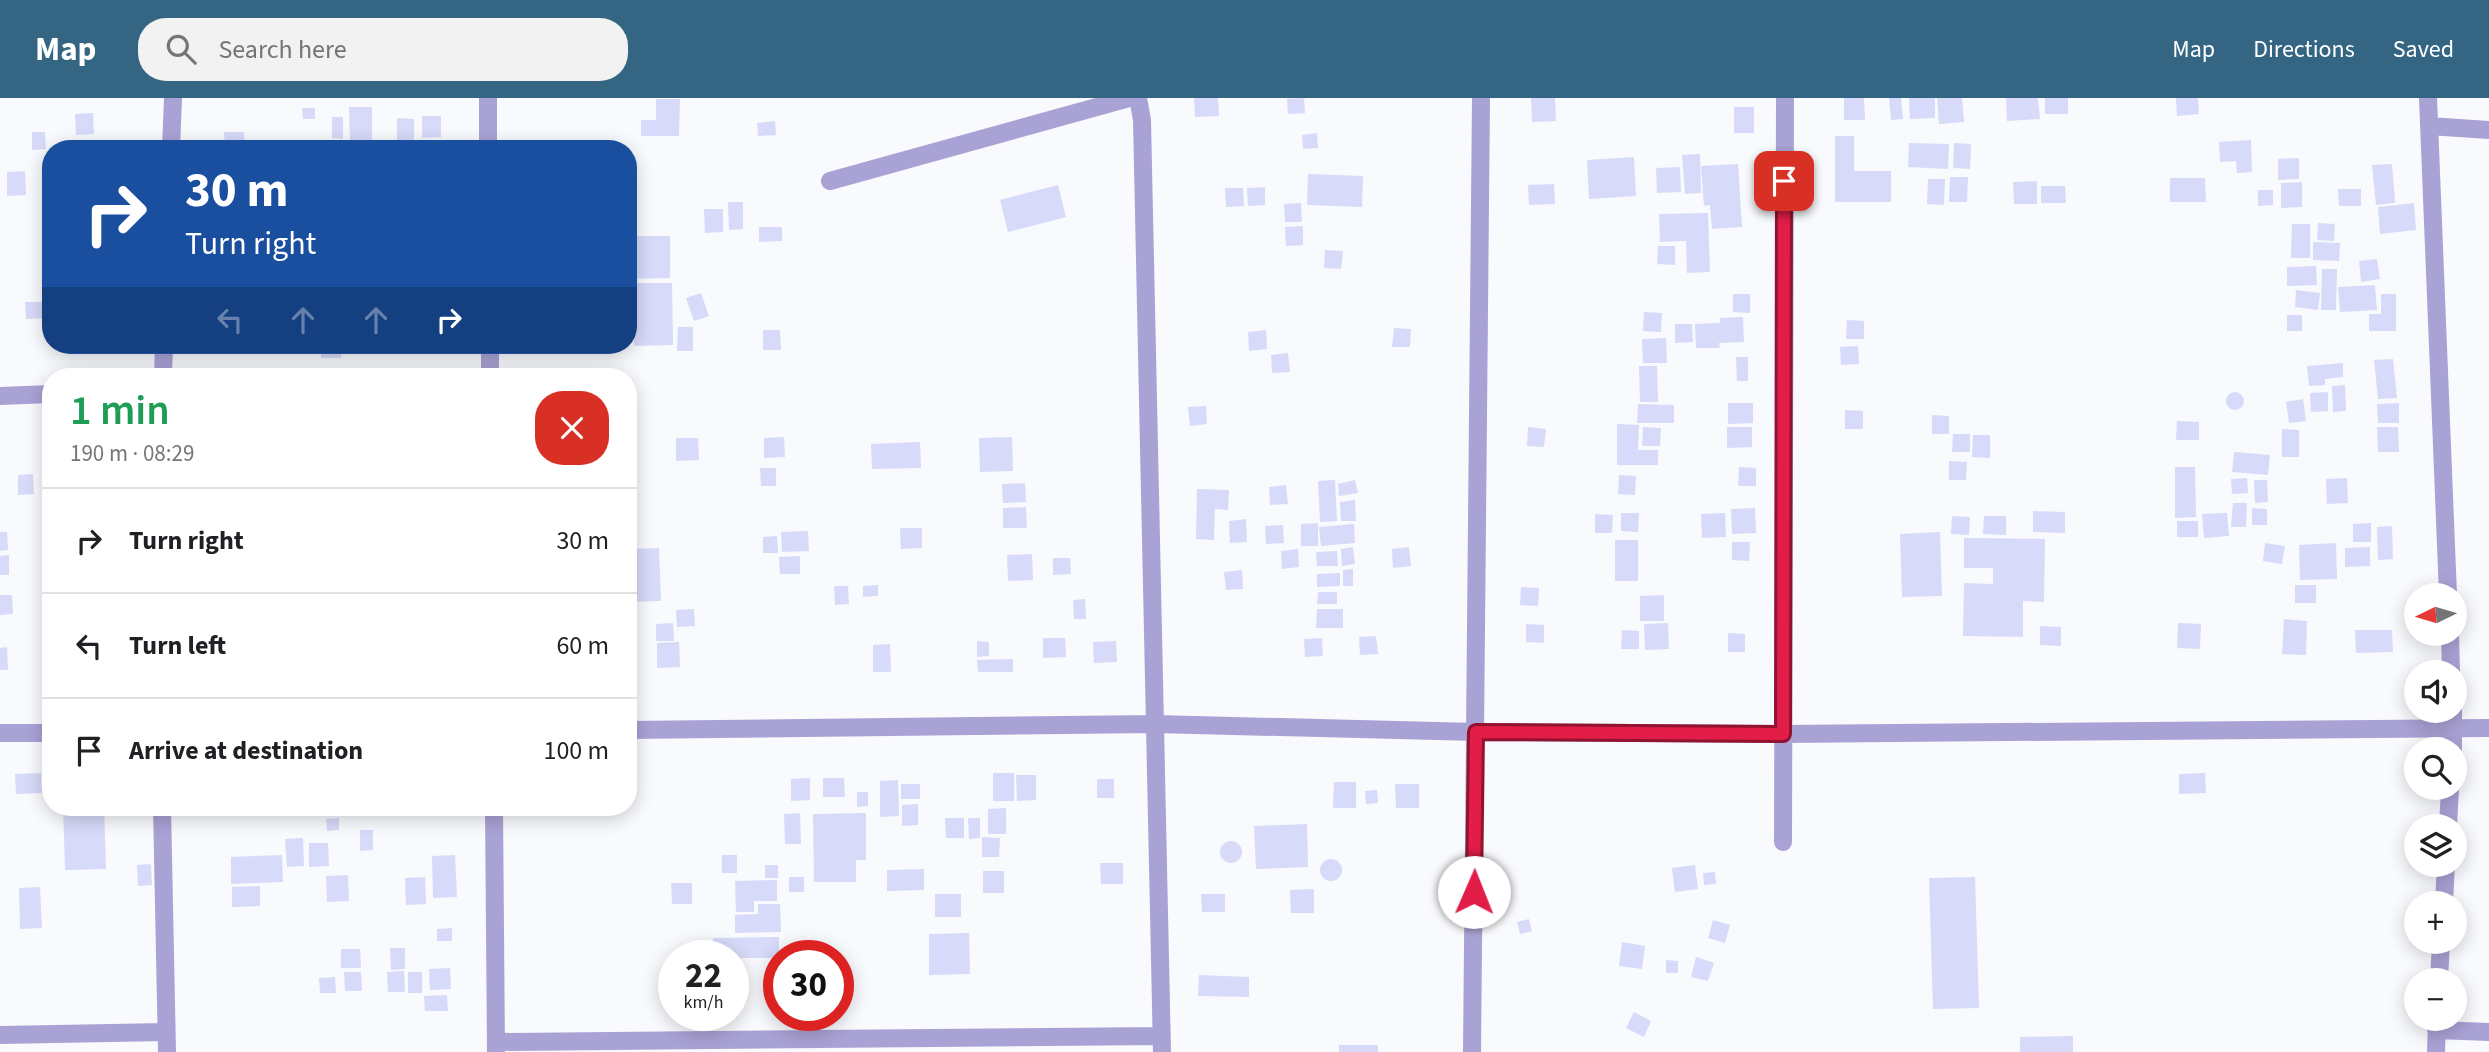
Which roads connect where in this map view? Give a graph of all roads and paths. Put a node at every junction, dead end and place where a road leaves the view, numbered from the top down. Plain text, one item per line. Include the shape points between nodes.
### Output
1 (173, 98) edge
2 (488, 98) edge
3 (1129, 98) edge
4 (1138, 98) edge
5 (1480, 98) edge
6 (1785, 98) edge
7 (2428, 98) edge
8 (2429, 126) junction
9 (2489, 130) edge
10 (171, 140) edge
11 (488, 140) edge
12 (830, 181) dead end
13 (42, 394) edge
14 (0, 396) edge
15 (2448, 583) edge
16 (2454, 723) edge
17 (1155, 724) junction
18 (2489, 729) edge
19 (637, 730) edge
20 (2454, 730) junction
21 (1476, 732) junction
22 (0, 733) edge
23 (42, 733) edge
24 (1783, 734) junction
25 (2454, 737) edge
26 (162, 816) edge
27 (494, 816) edge
28 (1783, 842) dead end
29 (2467, 1029) edge
30 (2437, 1031) edge
31 (166, 1032) junction
32 (2489, 1032) edge
33 (0, 1035) edge
34 (1162, 1044) edge
35 (496, 1047) edge
36 (167, 1052) edge
37 (1472, 1052) edge
38 (2436, 1052) edge

1 - 10 street
2 - 11 street
3 - 12 street
4 - 17 street via 1143,133
5 - 21 street
6 - 24 street
7 - 8 street
8 - 9 street
8 - 15 street
13 - 14 street
16 - 20 street
17 - 19 street
17 - 21 street
17 - 34 street
18 - 20 street
20 - 24 street
20 - 25 street
21 - 24 street
21 - 37 street
22 - 23 street
24 - 28 street
26 - 31 street
27 - 35 street
29 - 32 street
30 - 38 street
31 - 33 street
31 - 36 street
34 - 35 street

